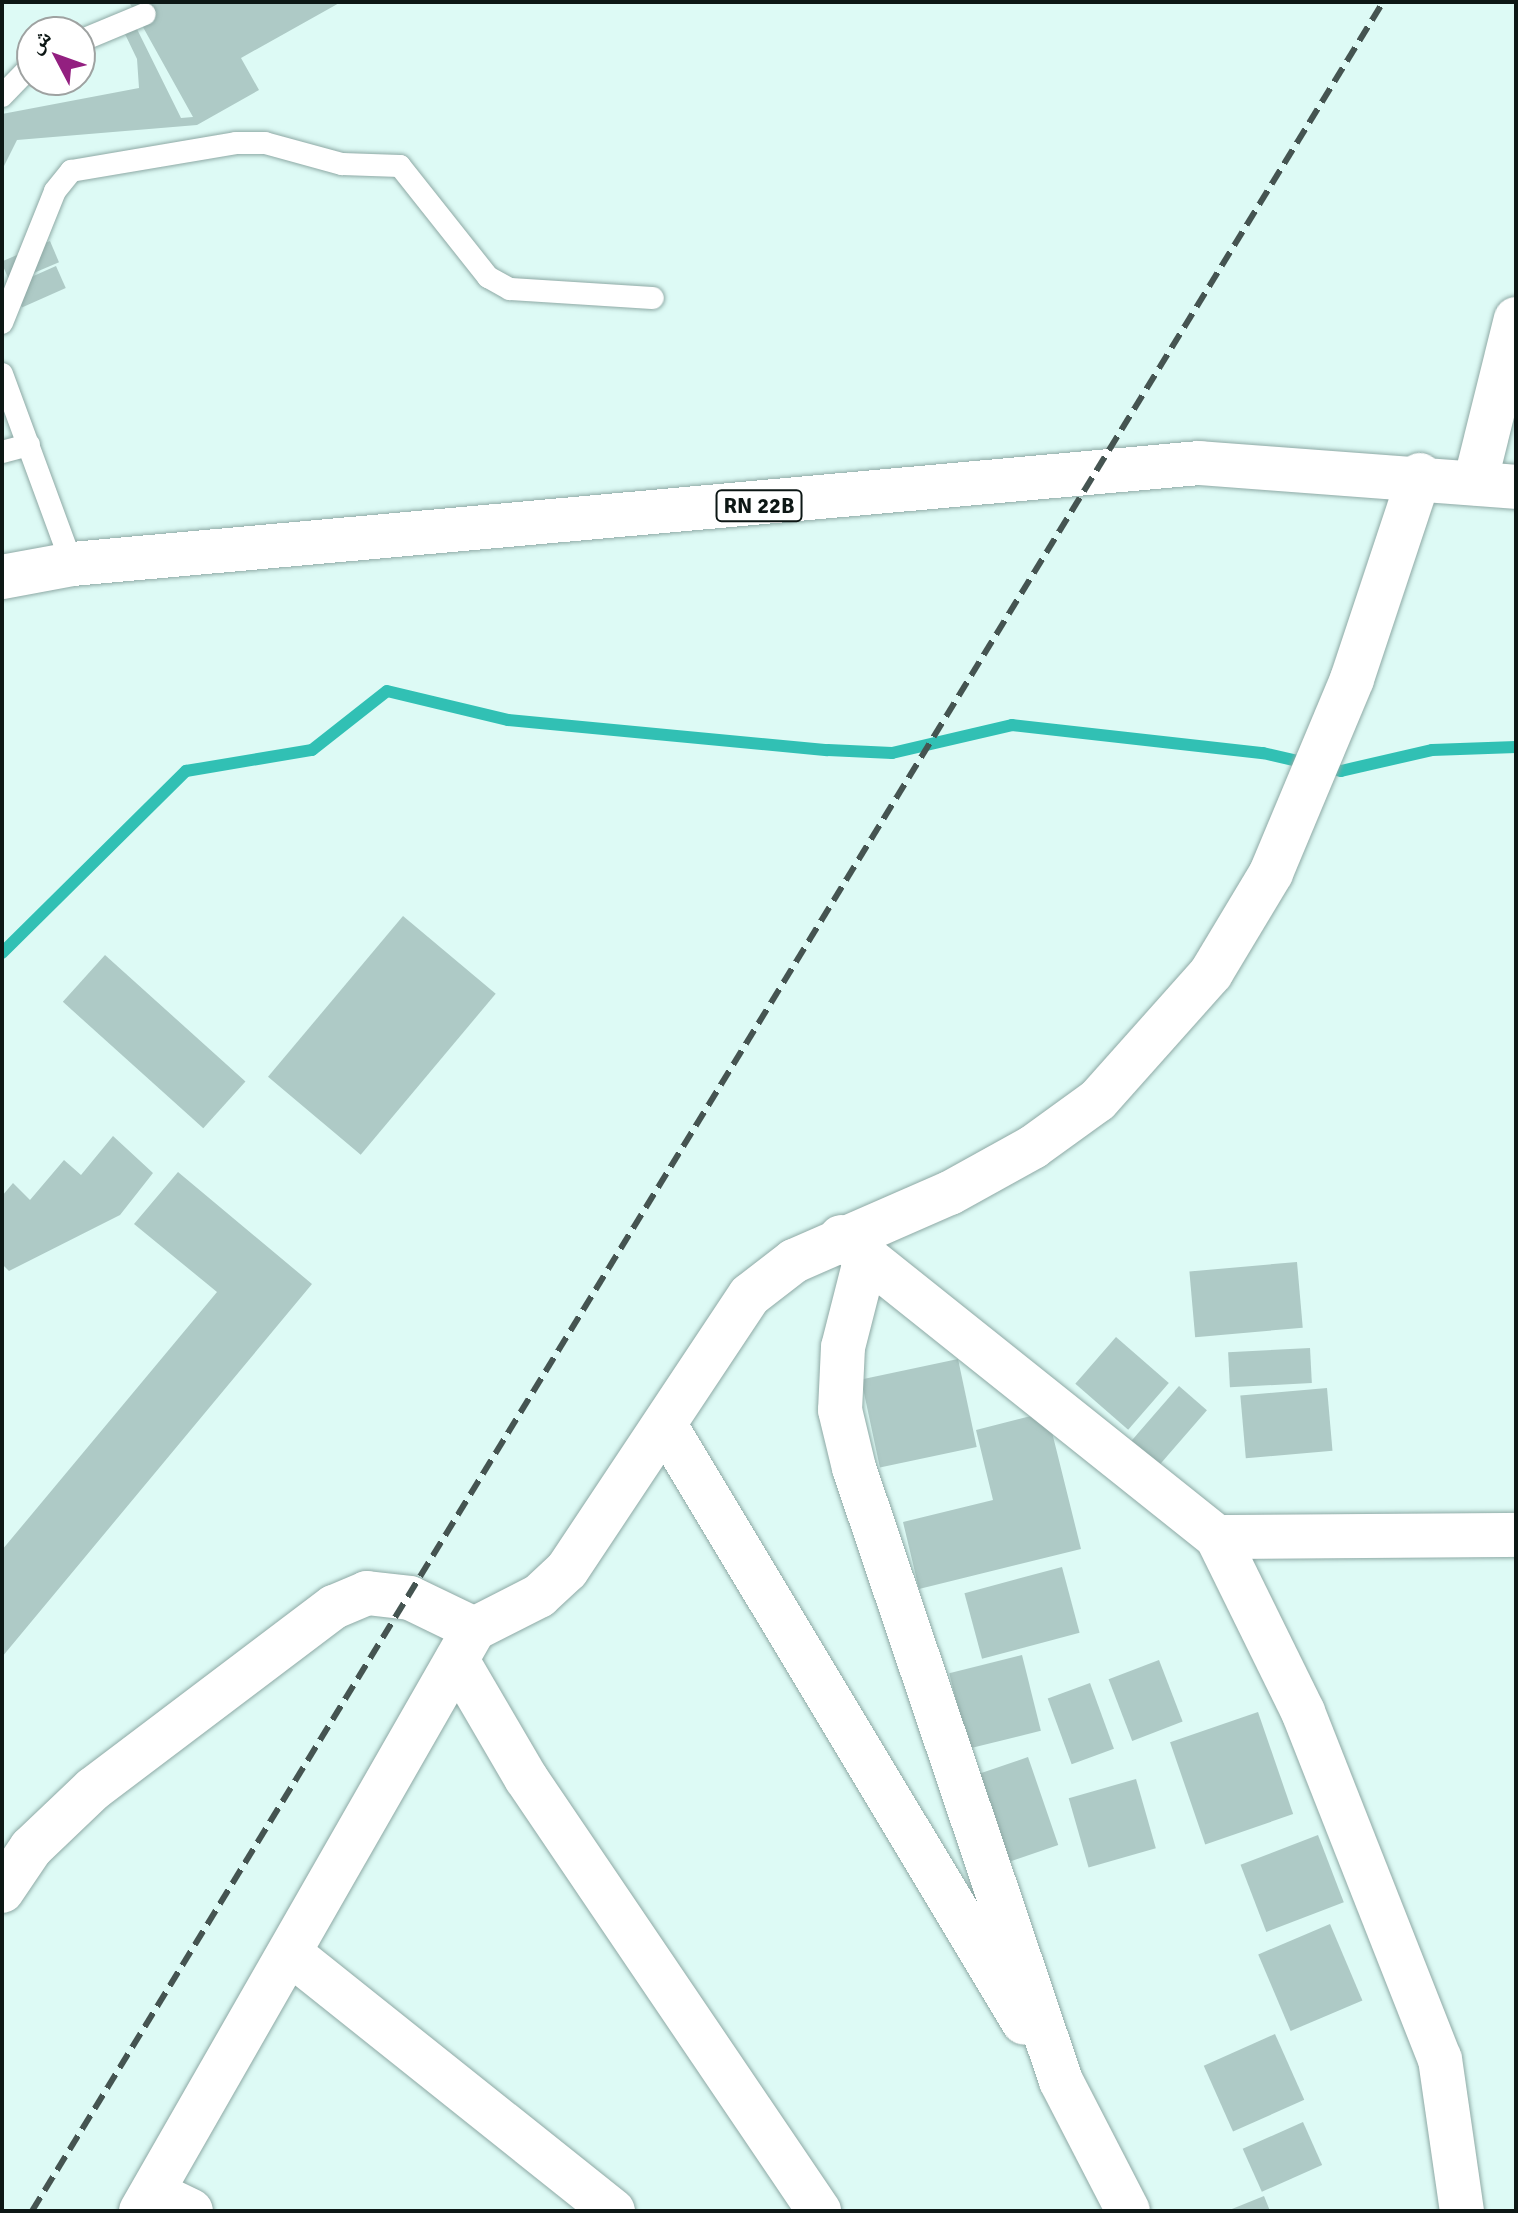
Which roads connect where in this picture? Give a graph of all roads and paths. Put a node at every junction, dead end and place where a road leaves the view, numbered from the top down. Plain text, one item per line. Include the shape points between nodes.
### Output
1 (145, 14) dead end
2 (96, 34) edge
3 (16, 82) edge
4 (2, 96) edge
5 (653, 298) dead end
6 (1516, 319) edge
7 (2, 323) edge
8 (2, 374) edge
9 (29, 445) junction
10 (2, 452) edge
11 (1420, 475) junction
12 (1495, 485) edge
13 (72, 564) junction
14 (2, 577) edge
15 (854, 1247) junction
16 (665, 1425) junction
17 (1516, 1535) edge
18 (1217, 1537) junction
19 (465, 1644) junction
20 (2, 1891) edge
21 (291, 1954) junction
22 (1061, 2081) junction
23 (802, 2202) edge
24 (162, 2205) edge
25 (613, 2211) edge
26 (1128, 2211) edge
27 (1462, 2211) edge

1 - 2 lane
3 - 4 lane
5 - 7 lane via 510,289 488,277 400,166 342,164 265,143 236,143 71,171 55,191
6 - 12 street
8 - 9 lane
9 - 10 lane
9 - 13 lane
11 - 12 street, RN 22B
11 - 13 street, RN 22B via 1199,463
11 - 15 street via 1352,679 1271,873 1211,973 1098,1100 1033,1147
13 - 14 street, RN 22B
15 - 16 street via 750,1295
15 - 18 street
15 - 22 street via 840,1410 854,1468
16 - 19 street via 567,1570
16 - 22 street
17 - 18 street
18 - 27 street via 1303,1712 1440,2059
19 - 20 street via 410,1598 367,1593 334,1607 93,1789 31,1848
19 - 21 street
19 - 23 street via 526,1778
21 - 24 street
21 - 25 street
22 - 26 street

